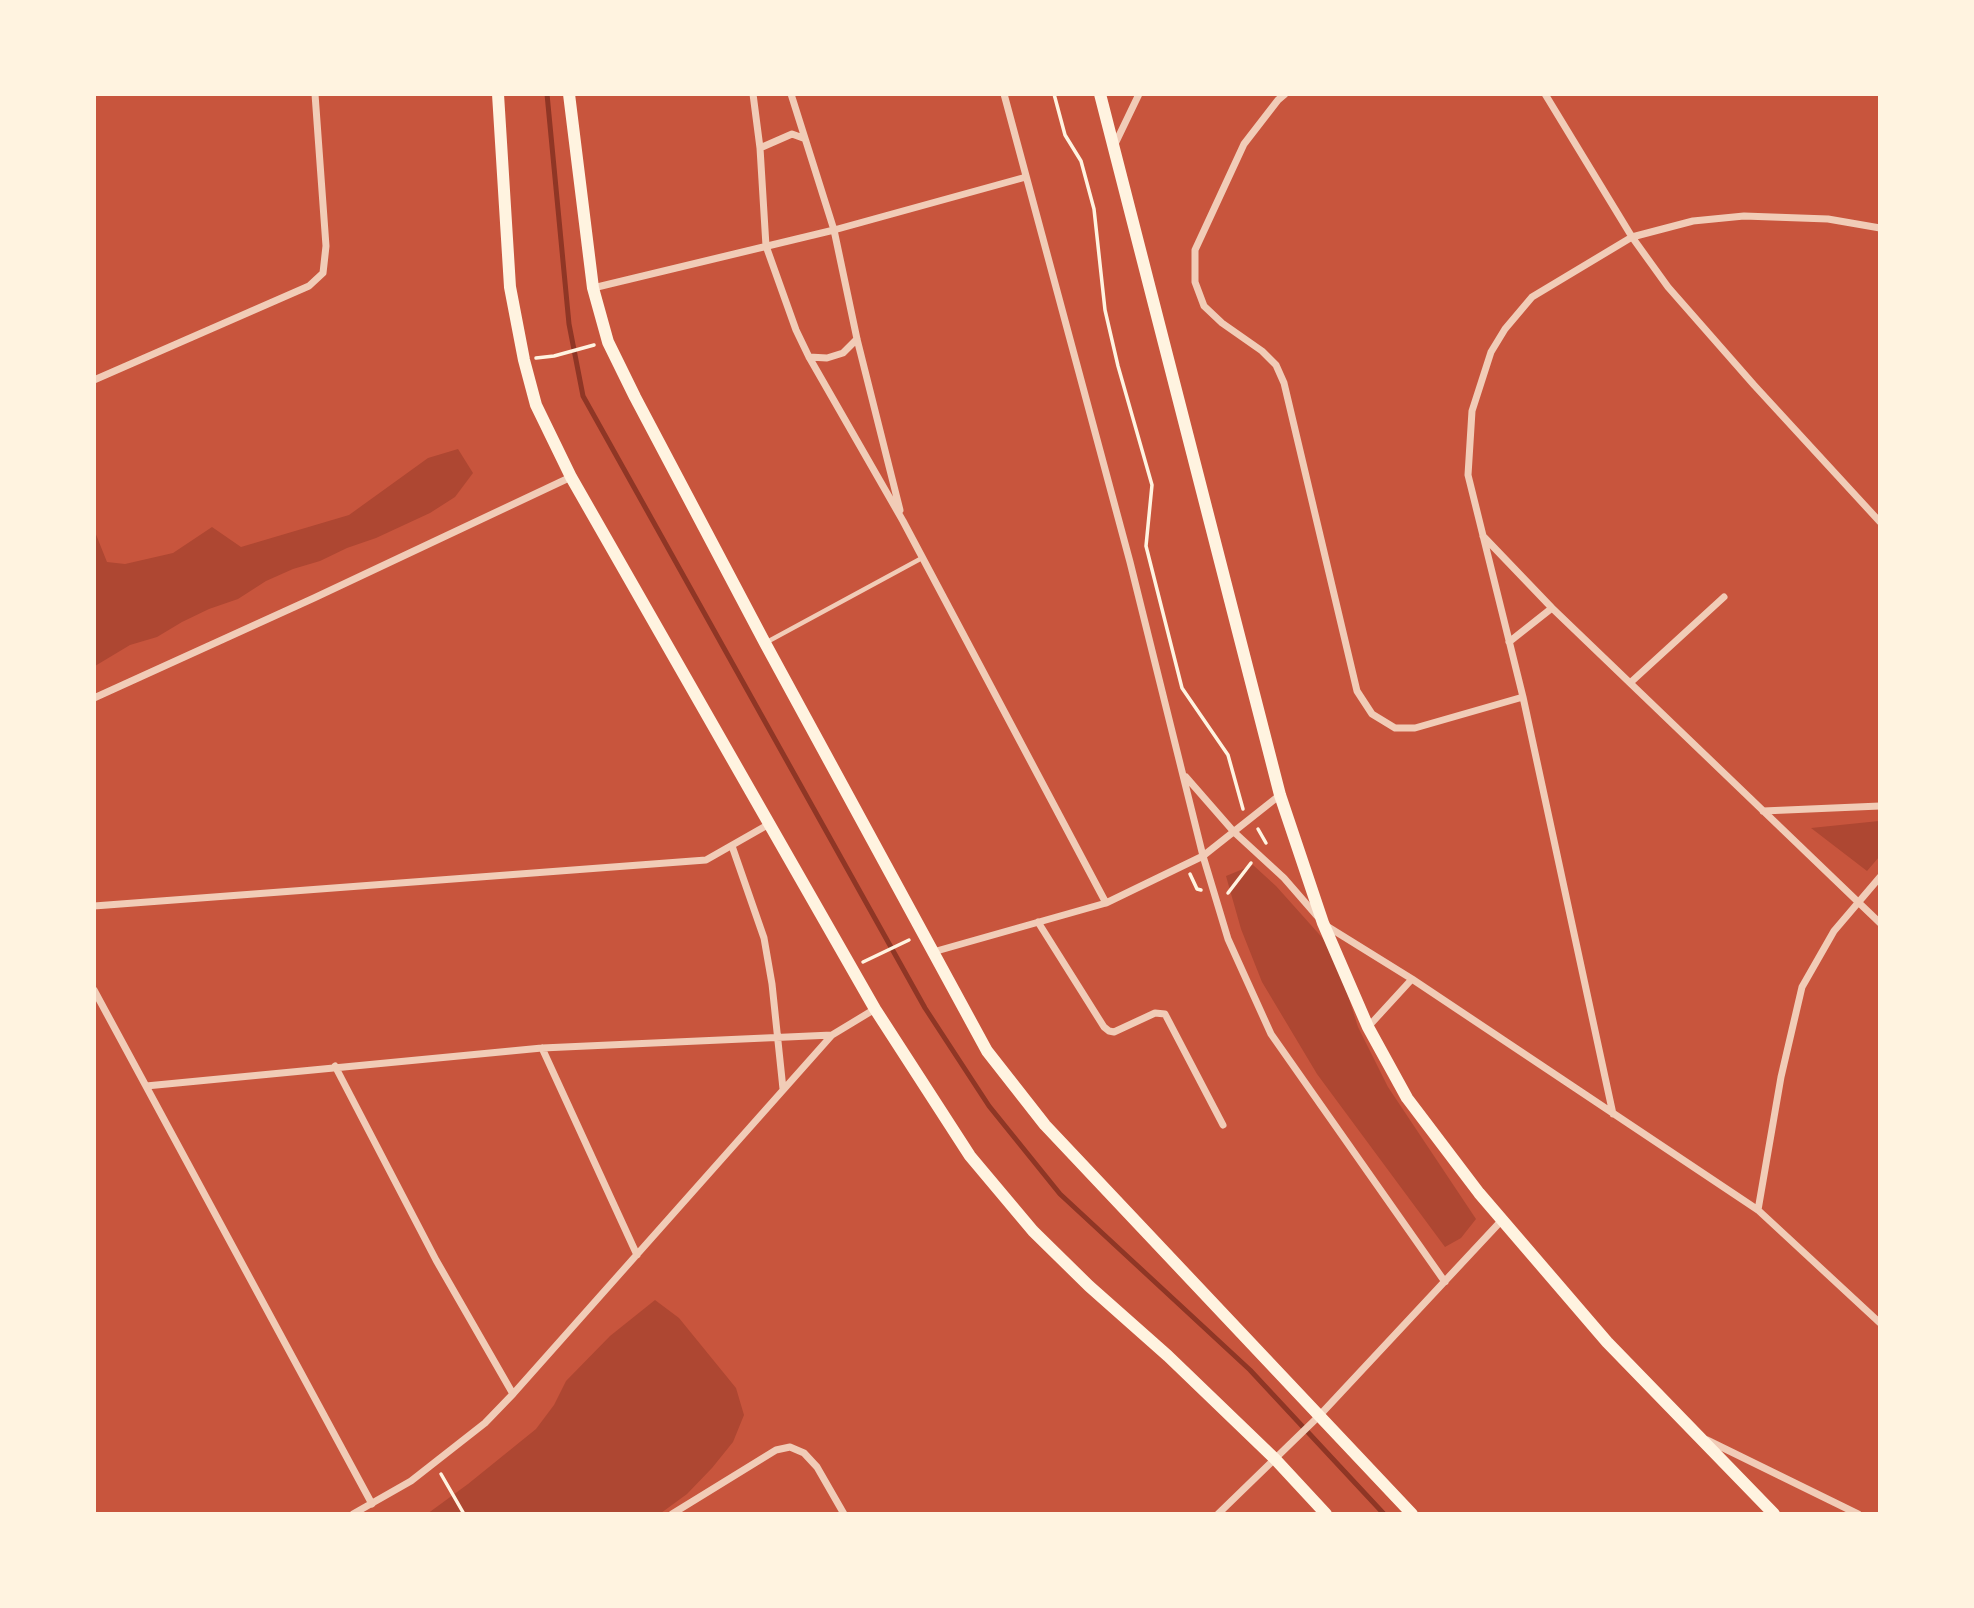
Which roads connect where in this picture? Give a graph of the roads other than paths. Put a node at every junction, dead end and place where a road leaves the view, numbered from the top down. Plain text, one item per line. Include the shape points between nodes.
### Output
1 (315, 94) edge
2 (498, 94) edge
3 (569, 94) edge
4 (752, 94) edge
5 (791, 94) edge
6 (1004, 94) edge
7 (1100, 94) edge
8 (1139, 94) edge
9 (1545, 94) edge
10 (1279, 96) edge
11 (803, 138) junction
12 (1114, 147) junction
13 (760, 148) junction
14 (1026, 177) junction
15 (1880, 228) edge
16 (834, 230) junction
17 (1632, 237) junction
18 (766, 246) junction
19 (593, 288) junction
20 (857, 339) junction
21 (809, 357) junction
22 (94, 380) edge
23 (571, 477) junction
24 (903, 521) junction
25 (1880, 522) edge
26 (1483, 536) junction
27 (923, 558) junction
28 (1724, 597) dead end
29 (1552, 608) junction
30 (1509, 642) junction
31 (765, 643) junction
32 (1630, 683) junction
33 (1523, 697) junction
34 (94, 698) edge
35 (1183, 774) junction
36 (1280, 795) junction
37 (1880, 806) edge
38 (1763, 811) junction
39 (771, 823) junction
40 (1234, 832) junction
41 (732, 846) junction
42 (1203, 856) junction
43 (1880, 877) edge
44 (1857, 902) junction
45 (1106, 903) junction
46 (94, 906) edge
47 (1038, 922) junction
48 (1323, 923) junction
49 (1880, 923) edge
50 (933, 952) junction
51 (1412, 979) junction
52 (94, 990) edge
53 (875, 1009) junction
54 (1368, 1027) junction
55 (831, 1035) junction
56 (779, 1037) junction
57 (542, 1048) junction
58 (335, 1066) junction
59 (146, 1086) junction
60 (783, 1089) junction
61 (1613, 1114) junction
62 (1223, 1125) dead end
63 (1758, 1210) junction
64 (1502, 1220) junction
65 (637, 1255) junction
66 (1445, 1282) junction
67 (1880, 1323) edge
68 (513, 1394) junction
69 (1315, 1419) junction
70 (1702, 1438) junction
71 (1275, 1459) junction
72 (372, 1504) junction
73 (353, 1514) edge
74 (672, 1514) edge
75 (845, 1514) edge
76 (1218, 1514) edge
77 (1326, 1514) edge
78 (1412, 1514) edge
79 (1773, 1514) edge
80 (1858, 1514) edge

1 - 22 street via 326,246 323,273 309,286
2 - 23 main road via 510,287 536,405
3 - 19 main road
4 - 13 street
5 - 11 street
6 - 14 street
7 - 12 main road
8 - 12 street
9 - 17 street
10 - 33 street via 1244,144 1195,250 1195,282 1204,306 1262,351 1276,365 1284,383 1357,691 1372,714 1395,729 1415,728
11 - 13 street via 792,134
11 - 16 street
12 - 36 main road
13 - 18 street
14 - 16 street
14 - 35 street
15 - 17 street via 1828,219 1744,216 1693,221
16 - 18 street
16 - 20 street
17 - 25 street via 1668,287
17 - 26 street via 1532,297 1491,352 1472,411 1468,475
18 - 19 street
18 - 21 street
19 - 31 main road via 608,342 629,386
20 - 21 street via 843,353
20 - 24 street
21 - 24 street
23 - 34 street
23 - 39 main road
24 - 27 street
26 - 29 street
26 - 30 street
27 - 31 lane
27 - 45 street
28 - 32 street
29 - 30 street
29 - 32 street
30 - 33 street
31 - 50 main road
32 - 38 street
33 - 61 street
35 - 40 street
35 - 42 street
36 - 40 street
36 - 48 main road
37 - 38 street
38 - 44 street
39 - 41 street
39 - 53 main road
40 - 42 street
40 - 48 street via 1284,878
41 - 46 street via 706,860
41 - 56 street via 764,938
42 - 45 street
42 - 66 street via 1228,939 1271,1034
43 - 44 street
44 - 49 street
44 - 63 street via 1834,931 1802,987
45 - 47 street
47 - 50 street
47 - 62 street via 1109,1031 1155,1013 1165,1014
48 - 51 street
48 - 54 main road
50 - 69 main road via 988,1051 1037,1115
51 - 54 street
51 - 61 street
52 - 59 street
53 - 55 street
53 - 71 main road via 970,1156 1017,1212 1089,1286
54 - 64 main road via 1429,1129
55 - 56 street
55 - 60 street
56 - 57 street
56 - 60 street
57 - 58 street
57 - 65 street
58 - 59 street
58 - 68 street via 436,1260
59 - 72 street
60 - 65 street
61 - 63 street
63 - 67 street
64 - 66 street
64 - 70 main road via 1607,1342
65 - 68 street
66 - 69 street
68 - 72 street via 435,1463
69 - 71 street
69 - 78 main road
70 - 79 main road
70 - 80 street
71 - 76 street
71 - 77 main road
72 - 73 street
74 - 75 street via 776,1450 790,1447 804,1452 817,1467

